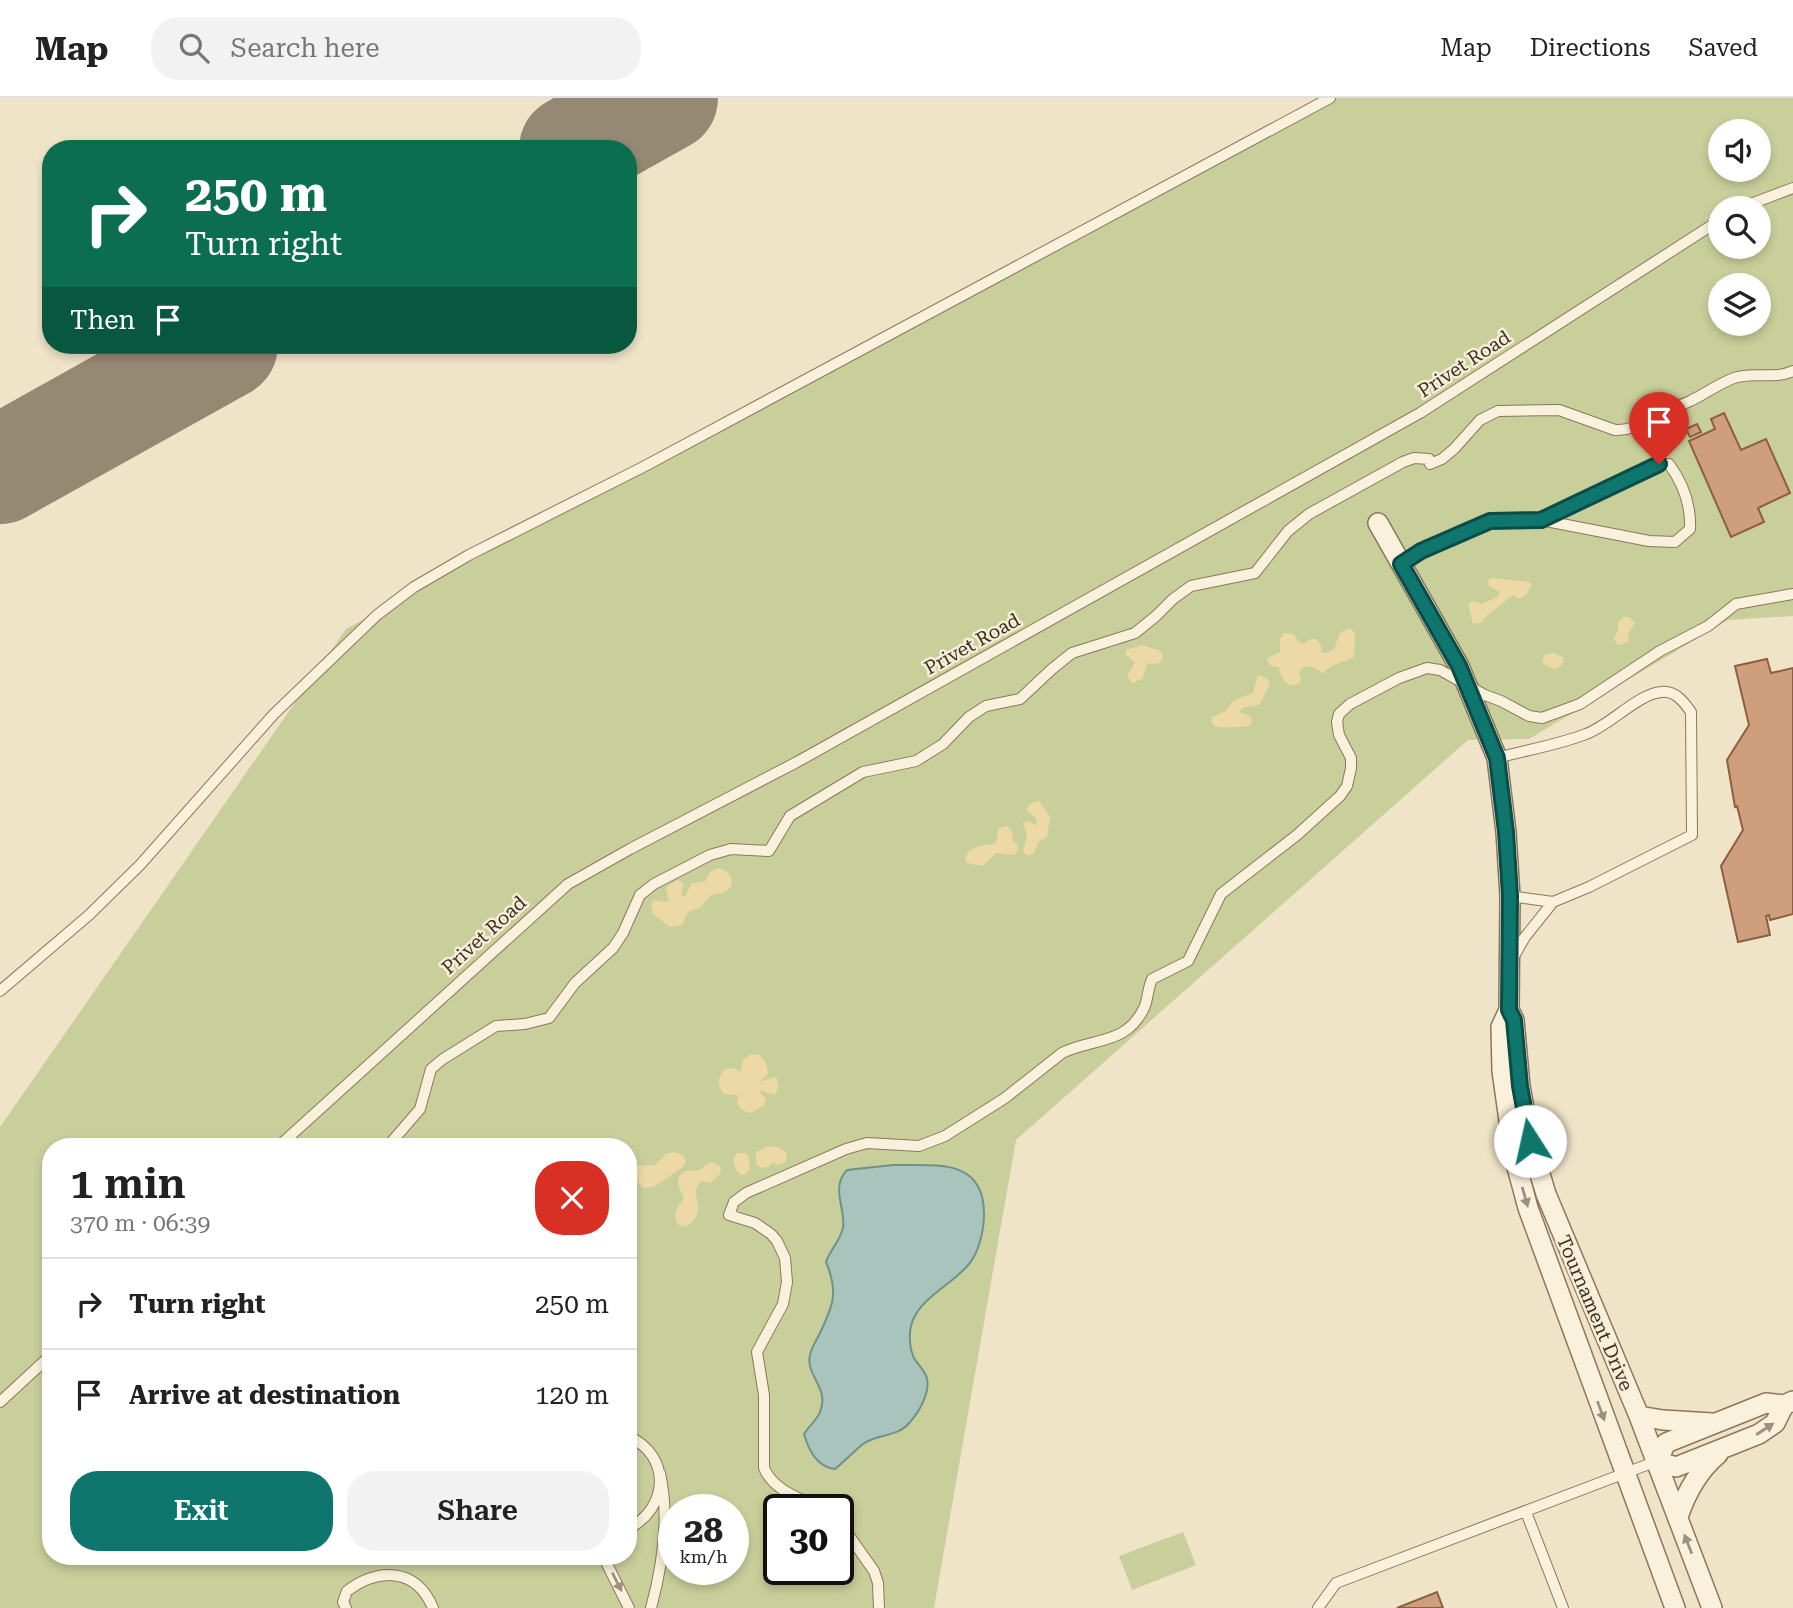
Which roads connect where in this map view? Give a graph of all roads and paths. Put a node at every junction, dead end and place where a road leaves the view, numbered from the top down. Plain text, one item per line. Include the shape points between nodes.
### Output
1 (1330, 98) edge
2 (1793, 188) edge
3 (1771, 196) edge
4 (1708, 228) edge
5 (1793, 371) edge
6 (1541, 520) junction
7 (1378, 523) dead end
8 (1401, 564) junction
9 (1793, 594) edge
10 (1467, 685) junction
11 (1497, 758) junction
12 (1510, 896) junction
13 (1553, 902) junction
14 (1508, 967) junction
15 (0, 991) edge
16 (1509, 1010) junction
17 (288, 1138) edge
18 (395, 1138) edge
19 (42, 1363) edge
20 (0, 1402) edge
21 (1789, 1403) edge
22 (1639, 1416) junction
23 (1717, 1424) junction
24 (637, 1441) edge
25 (1724, 1449) junction
26 (1657, 1461) junction
27 (660, 1474) junction
28 (1626, 1474) junction
29 (793, 1494) edge
30 (1526, 1512) junction
31 (1678, 1517) junction
32 (637, 1524) edge
33 (854, 1543) edge
34 (608, 1565) edge
35 (346, 1608) edge
36 (433, 1608) edge
37 (629, 1608) edge
38 (651, 1608) edge
39 (879, 1608) edge
40 (1318, 1608) edge
41 (1563, 1608) edge
42 (1675, 1608) edge
43 (1712, 1608) edge

1 - 15 lane via 414,587 377,615 274,714 141,865
2 - 3 lane
4 - 17 lane, Privet Road via 1420,413 797,762 568,884
5 - 18 lane via 1731,379 1625,430 1559,410 1497,411 1480,420 1442,459 1430,464 1429,459 1414,458 1356,486 1288,531 1255,573 1191,586 1135,633 1072,653 1020,699 986,706 916,761 863,772 790,816 768,851 731,849 710,855 654,884 640,895 613,948 575,983 549,1018 496,1026 431,1069 420,1109
6 - 6 lane via 1675,542 1690,529 1691,509 1675,471 1669,464 1659,464
6 - 8 lane via 1490,521
7 - 8 street, Tournament Drive
8 - 10 street, Tournament Drive
9 - 10 lane via 1736,604 1580,704 1542,719
10 - 11 street, Tournament Drive
10 - 29 lane via 1427,668 1343,709 1337,728 1351,768 1340,796 1222,894 1195,951 1188,961 1152,979 1146,1004 1130,1028 1106,1041 1062,1053 1005,1098 945,1136 919,1146 856,1146 765,1183 734,1202 729,1215 771,1234 782,1249 787,1269 783,1304 757,1352 764,1395 764,1468 775,1485
11 - 12 street, Tournament Drive
11 - 13 lane via 1588,734 1663,691 1675,694 1690,712 1692,835
12 - 13 lane
12 - 14 street, Tournament Drive
13 - 14 lane
14 - 16 street, Tournament Drive
16 - 22 street, Tournament Drive via 1530,1141 1546,1194
16 -> 28 street, Tournament Drive via 1501,1027 1502,1071 1517,1168
19 - 20 lane
21 - 23 street via 1766,1402
25 -> 21 street via 1775,1423
22 - 23 street
22 - 26 street, Tournament Drive
23 - 26 street via 1666,1443
24 - 27 lane via 654,1458
25 - 26 street via 1676,1467
25 - 31 street via 1699,1474
26 - 28 lane
26 - 31 street, Tournament Drive
27 - 32 lane via 655,1506
27 - 38 lane via 666,1518
28 - 30 lane
28 - 42 street, Tournament Drive
30 - 40 lane via 1336,1583
30 - 41 lane
43 -> 31 street, Tournament Drive
33 - 39 lane via 874,1571
34 -> 37 lane
35 - 36 lane via 347,1591 383,1574 398,1575 420,1588

